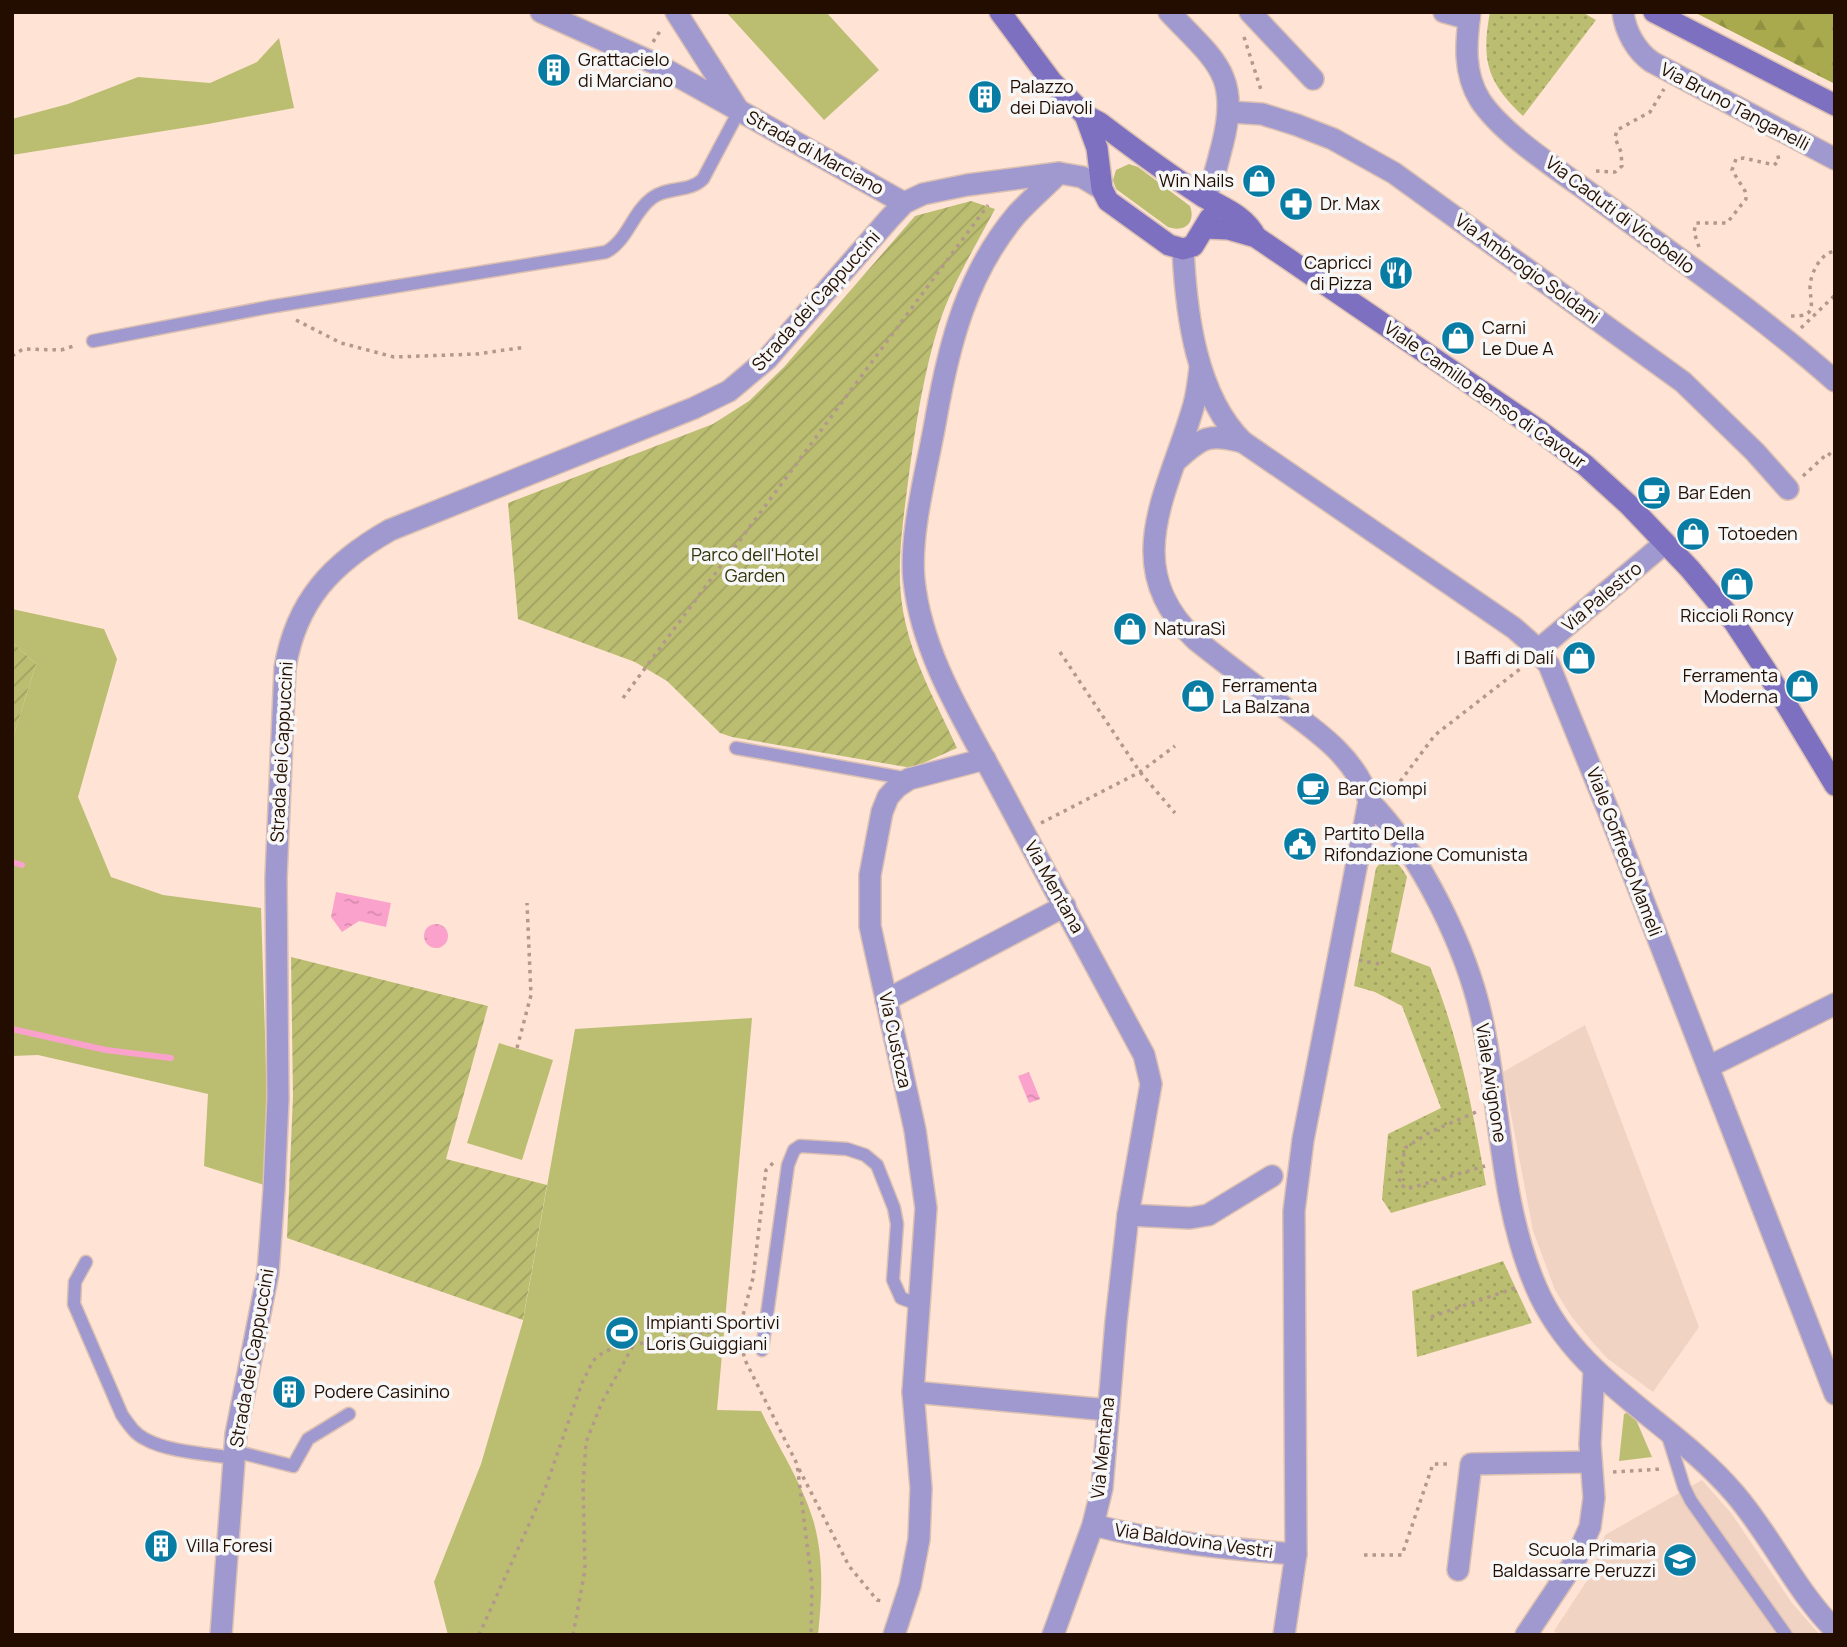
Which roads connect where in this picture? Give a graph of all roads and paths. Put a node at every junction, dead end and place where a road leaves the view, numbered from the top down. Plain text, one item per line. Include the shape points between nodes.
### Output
1 (541, 12) edge
2 (1000, 12) edge
3 (1169, 12) edge
4 (1444, 12) edge
5 (1623, 12) edge
6 (1654, 12) edge
7 (1250, 13) edge
8 (1470, 16) edge
9 (673, 19) edge
10 (659, 32) junction
11 (665, 38) dead end
12 (691, 38) junction
13 (649, 48) dead end
14 (680, 77) junction
15 (1313, 79) dead end
16 (1668, 82) dead end
17 (1835, 105) edge
18 (1230, 108) junction
19 (739, 111) junction
20 (1085, 115) junction
21 (1772, 145) dead end
22 (1139, 152) junction
23 (1835, 159) edge
24 (1592, 170) dead end
25 (1059, 173) junction
26 (1101, 183) junction
27 (1204, 197) junction
28 (904, 204) junction
29 (988, 205) dead end
30 (1206, 228) junction
31 (1256, 237) junction
32 (1699, 248) dead end
33 (1183, 249) junction
34 (1835, 251) edge
35 (1835, 295) edge
36 (269, 307) junction
37 (1785, 316) dead end
38 (1797, 332) dead end
39 (93, 341) joint
40 (526, 347) dead end
41 (12, 356) edge
42 (1200, 369) junction
43 (1835, 381) edge
44 (1243, 442) junction
45 (1835, 459) edge
46 (1176, 461) junction
47 (1794, 484) joint
48 (1665, 543) junction
49 (1538, 650) junction
50 (1060, 652) dead end
51 (1520, 669) dead end
52 (623, 698) dead end
53 (1175, 746) dead end
54 (736, 748) dead end
55 (985, 759) junction
56 (1140, 772) junction
57 (909, 779) junction
58 (1835, 785) edge
59 (1379, 798) junction
60 (1175, 813) dead end
61 (1024, 832) junction
62 (527, 903) dead end
63 (1065, 906) junction
64 (1357, 959) dead end
65 (1384, 965) dead end
66 (886, 1000) junction
67 (1835, 1004) edge
68 (517, 1048) dead end
69 (1708, 1067) junction
70 (1476, 1112) dead end
71 (1492, 1164) dead end
72 (788, 1165) junction
73 (1272, 1176) dead end
74 (1128, 1215) junction
75 (86, 1262) dead end
76 (1520, 1287) dead end
77 (920, 1305) junction
78 (1431, 1317) dead end
79 (741, 1327) junction
80 (634, 1345) junction
81 (762, 1350) dead end
82 (1594, 1371) junction
83 (914, 1392) junction
84 (1835, 1394) edge
85 (1108, 1410) junction
86 (349, 1414) dead end
87 (1665, 1429) junction
88 (234, 1455) junction
89 (797, 1464) junction
90 (1471, 1464) junction
91 (1592, 1468) junction
92 (1662, 1469) dead end
93 (1093, 1525) junction
94 (1296, 1554) junction
95 (1364, 1555) dead end
96 (1458, 1570) dead end
97 (882, 1601) dead end
98 (1835, 1630) edge
99 (221, 1635) edge
100 (480, 1635) edge
101 (573, 1635) edge
102 (811, 1635) edge
103 (894, 1635) edge
104 (1053, 1635) edge
105 (1284, 1635) edge
106 (1526, 1635) edge
107 (1786, 1635) edge

1 - 14 street, Strada di Marciano
2 - 20 main road, Viale Camillo Benso di Cavour via 1046,75
3 - 18 street via 1214,60
4 - 8 street
5 - 23 street, Via Bruno Tanganelli via 1630,36 1652,62
6 - 17 main road
7 - 15 street
7 - 18 path via 1242,28 1262,93 1258,100
8 - 43 street, Via Caduti di Vicobello via 1470,77 1480,100 1499,122 1772,328
9 - 10 path
9 - 12 street
10 - 11 path
10 - 13 path
12 - 14 street
12 - 19 street
14 - 19 street, Strada di Marciano
16 - 24 path via 1650,111 1617,130 1615,138 1623,160 1619,170
18 - 27 street
18 - 47 street, Via Ambrogio Soldani via 1277,117 1314,131 1394,173 1682,382
19 - 28 street, Strada di Marciano
19 - 36 lane via 703,179 694,186 658,193 644,205 618,244 606,252
20 - 22 main road, Viale Camillo Benso di Cavour
20 - 26 main road, Viale Camillo Benso di Cavour via 1097,148
21 - 32 path via 1779,156 1777,164 1736,159 1732,170 1746,199 1727,223 1696,223
22 - 26 main road via 1115,157
22 - 27 main road, Viale Camillo Benso di Cavour
25 - 26 street, Strada di Marciano
25 - 28 street, Strada di Marciano via 946,188
25 - 55 street, Via Mentana via 1000,237 967,295 941,392 915,539 914,580 931,650
26 - 33 main road via 1108,201 1165,243
27 - 30 main road via 1211,211
27 - 31 main road, Viale Camillo Benso di Cavour via 1240,216
28 - 88 street, Strada dei Cappuccini via 767,359 741,382 694,408 390,530 345,559 304,609 285,668 275,878 278,1099 268,1273
29 - 52 path
30 - 31 main road, Viale Camillo Benso di Cavour
30 - 33 main road via 1194,246
31 - 48 main road, Viale Camillo Benso di Cavour via 1556,443 1617,493
33 - 42 street, Viale Goffredo Mameli
34 - 37 path via 1821,259 1812,277 1809,312 1801,317
35 - 38 path
36 - 39 lane
36 - 40 path via 341,342 394,357
39 - 41 path via 61,349 23,349
42 - 44 street, Viale Goffredo Mameli via 1223,417
42 - 46 street via 1195,403
44 - 46 street, Viale Goffredo Mameli via 1208,438
44 - 49 street, Viale Goffredo Mameli via 1503,620
45 - 47 path via 1828,453
46 - 59 street via 1160,502 1153,547 1157,575 1175,616 1196,640 1337,750
48 - 49 street, Via Palestro
48 - 58 main road, Viale Camillo Benso di Cavour via 1740,631
49 - 69 street, Viale Goffredo Mameli via 1560,689
50 - 56 path
51 - 59 path via 1435,735
53 - 56 path
54 - 57 lane
55 - 57 street
55 - 61 street, Via Mentana
56 - 60 path
56 - 61 path
57 - 66 street, Via Custoza via 884,804 870,875 868,914
59 - 82 street, Viale Avignone via 1459,947 1483,1021 1522,1252 1557,1328
59 - 94 street via 1303,1140 1294,1211
61 - 63 street, Via Mentana
62 - 68 path via 531,995
63 - 66 street
63 - 74 street, Via Mentana via 1144,1055 1150,1076
64 - 65 path
66 - 77 street, Via Custoza via 915,1130 926,1208
67 - 69 street
69 - 84 street, Viale Goffredo Mameli
70 - 71 path via 1405,1148 1399,1183 1407,1189
72 - 77 lane via 794,1150 805,1146 847,1149 874,1161 895,1215 894,1284 901,1298
72 - 79 path via 772,1163 766,1170 752,1287
72 - 81 lane
73 - 74 street via 1208,1215
74 - 85 street, Via Mentana
75 - 88 lane via 75,1282 74,1304 132,1430 152,1443
76 - 78 path
77 - 83 street, Via Custoza
79 - 80 path
79 - 89 path via 743,1353
80 - 100 path via 604,1352 590,1366 545,1489
80 - 101 path via 586,1442 585,1570
82 - 87 street, Viale Avignone
82 - 91 street
83 - 85 street
83 - 103 street, Via Custoza via 920,1465 919,1539
85 - 93 street, Via Mentana via 1102,1488
86 - 88 lane via 308,1439 293,1466
87 - 98 street, Viale Avignone via 1735,1493 1801,1591
87 - 107 lane via 1691,1501
88 - 99 street, Strada dei Cappuccini
89 - 97 path via 849,1566
89 - 102 path via 812,1584
90 - 91 street
90 - 95 path via 1433,1464 1402,1555
90 - 96 street
91 - 92 path
91 - 106 street via 1593,1512 1584,1540 1565,1578
93 - 94 street, Via Baldovina Vestri via 1238,1550
93 - 104 street, Via Mentana
94 - 105 street

